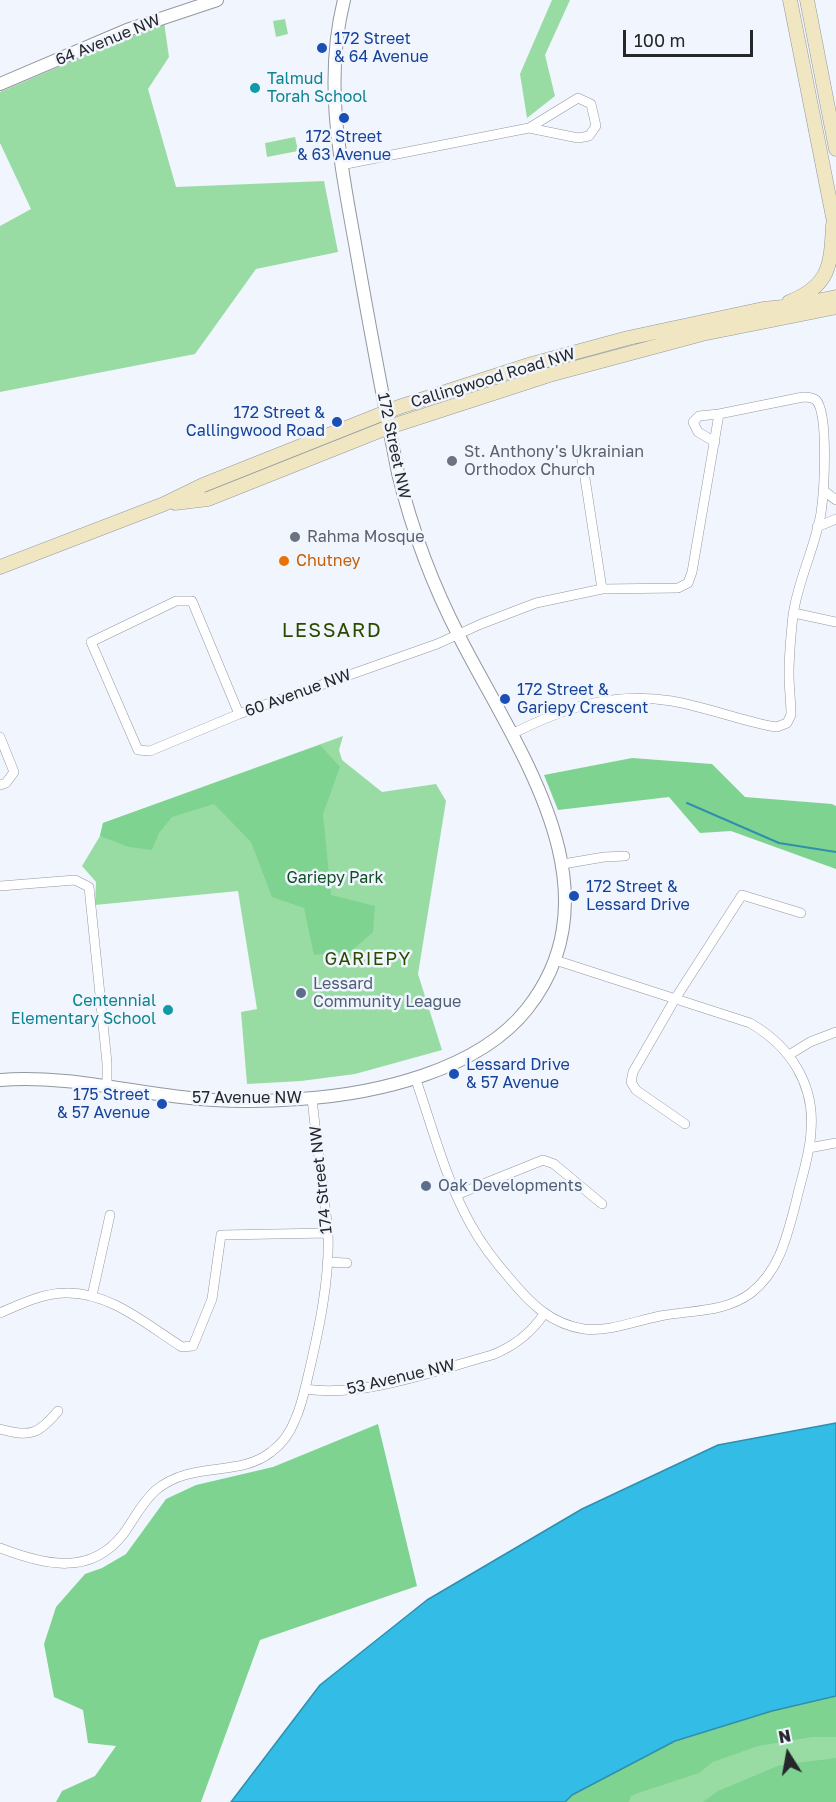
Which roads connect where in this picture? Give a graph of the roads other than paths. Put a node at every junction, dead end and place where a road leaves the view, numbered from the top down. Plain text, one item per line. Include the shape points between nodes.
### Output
1 (217, 0) edge
2 (344, 0) edge
3 (790, 0) edge
4 (807, 0) edge
5 (0, 84) edge
6 (529, 128) junction
7 (836, 149) edge
8 (341, 165) junction
9 (835, 229) edge
10 (836, 297) edge
11 (836, 307) edge
12 (763, 309) junction
13 (386, 411) junction
14 (719, 414) junction
15 (389, 427) junction
16 (715, 441) junction
17 (581, 452) dead end
18 (824, 490) junction
19 (836, 500) edge
20 (164, 504) junction
21 (836, 519) edge
22 (817, 526) junction
23 (0, 567) edge
24 (602, 589) junction
25 (794, 613) junction
26 (836, 622) edge
27 (458, 635) junction
28 (239, 714) junction
29 (512, 734) junction
30 (0, 737) edge
31 (0, 786) edge
32 (625, 856) dead end
33 (563, 864) junction
34 (0, 886) edge
35 (801, 913) dead end
36 (555, 960) junction
37 (675, 999) junction
38 (836, 1032) edge
39 (486, 1046) joint
40 (789, 1055) junction
41 (416, 1077) junction
42 (0, 1080) edge
43 (107, 1086) junction
44 (312, 1098) junction
45 (685, 1124) dead end
46 (836, 1143) edge
47 (809, 1148) junction
48 (456, 1196) junction
49 (602, 1204) dead end
50 (110, 1215) dead end
51 (328, 1233) junction
52 (327, 1262) junction
53 (347, 1263) dead end
54 (92, 1296) junction
55 (0, 1313) edge
56 (544, 1314) junction
57 (305, 1389) junction
58 (58, 1411) dead end
59 (0, 1429) edge
60 (0, 1548) edge

1 - 5 street, 64 Avenue NW via 127,30
2 - 8 street, 172 Street NW via 336,30 333,89
3 - 9 main road
4 - 7 main road
6 - 6 street via 578,138 589,136 596,126 591,104 578,98
6 - 8 street
8 - 13 street, 172 Street NW
9 - 12 main road via 832,258 823,278 792,301
10 - 12 main road, Callingwood Road NW
11 - 15 main road, Callingwood Road NW via 702,334 549,375
12 - 13 main road, Callingwood Road NW via 575,352
13 - 15 street, 172 Street NW
13 - 20 main road, Callingwood Road NW
14 - 16 street
14 - 16 street via 699,416 693,422 698,432
14 - 18 street via 803,397 816,400 824,437
15 - 20 main road, Callingwood Road NW via 208,499
15 - 27 street, 172 Street NW via 410,516
16 - 24 street, 60 Avenue NW via 688,583 678,588
17 - 24 street
18 - 19 street
18 - 22 street
20 - 23 main road, Callingwood Road NW
21 - 22 street
22 - 25 street
24 - 27 street, 60 Avenue NW via 536,603
25 - 26 street
25 - 29 street via 789,660 791,715 782,726 672,701 629,698 566,710
27 - 28 street, 60 Avenue NW
27 - 29 street, 172 Street NW
28 - 28 street, 60 Avenue NW via 192,602 176,601 91,642 138,750 150,751
29 - 33 street, 172 Street NW via 538,785
30 - 31 street via 14,772
32 - 33 street
33 - 36 street, 172 Street NW via 563,924
34 - 43 street via 75,880 89,887 108,1063
35 - 37 street via 742,895
36 - 37 street
36 - 39 street, 172 Street NW via 535,1000
37 - 40 street via 750,1023
37 - 45 street via 631,1082 636,1090
38 - 40 street
39 - 41 street, 57 Avenue NW
40 - 47 street via 810,1099
41 - 44 street, 57 Avenue NW
41 - 48 street
42 - 43 street, 57 Avenue NW via 36,1079
43 - 44 street, 57 Avenue NW via 213,1100
44 - 51 street, 174 Street NW
46 - 47 street
47 - 56 street via 782,1253 765,1279 745,1297 721,1308 610,1328 565,1324
48 - 49 street via 543,1160 554,1164
48 - 56 street via 483,1246 529,1302
50 - 54 street
51 - 52 street, 174 Street NW
51 - 54 street via 221,1235 212,1299 193,1346 182,1347 121,1308
52 - 53 street
52 - 57 street, 174 Street NW
54 - 55 street via 65,1293 32,1299
56 - 57 street, 53 Avenue NW via 518,1342 492,1355 375,1386 342,1391
57 - 60 street via 291,1430 278,1447 244,1465 199,1471 167,1482 144,1503 119,1539 98,1556 57,1564
58 - 59 street via 45,1426 34,1431

